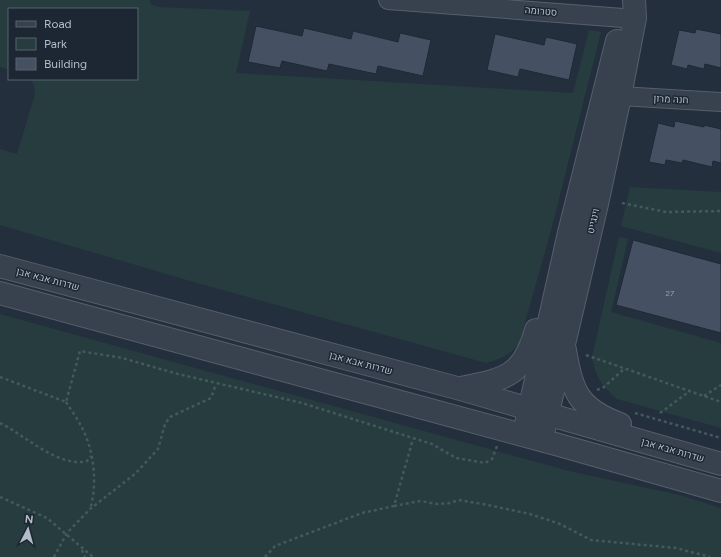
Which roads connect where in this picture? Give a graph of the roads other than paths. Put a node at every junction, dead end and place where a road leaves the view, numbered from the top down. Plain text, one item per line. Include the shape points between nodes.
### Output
1 (388, 0) edge
2 (408, 0) edge
3 (629, 6) edge
4 (620, 96) junction
5 (721, 102) edge
6 (569, 233) junction
7 (0, 266) edge
8 (0, 293) edge
9 (564, 344) junction
10 (457, 388) junction
11 (539, 411) junction
12 (532, 438) junction
13 (666, 448) junction
14 (721, 464) edge
15 (721, 491) edge

1 - 2 street, סטרומה
2 - 3 street, סטרומה
3 - 4 street, וינגייט via 635,18
3 - 6 street, וינגייט
4 - 5 street, חנה מרון
4 - 9 street, וינגייט
6 - 10 street via 552,263 531,347 524,359 503,379
6 - 11 street, וינגייט
7 - 10 street, שדרות אבא אבן
8 - 12 street
9 - 11 street, וינגייט
9 - 13 street via 569,374 587,408 602,418 641,431
10 - 11 street, שדרות אבא אבן
11 - 12 street, וינגייט
11 - 13 street, שדרות אבא אבן
12 - 15 street
13 - 14 street, שדרות אבא אבן

